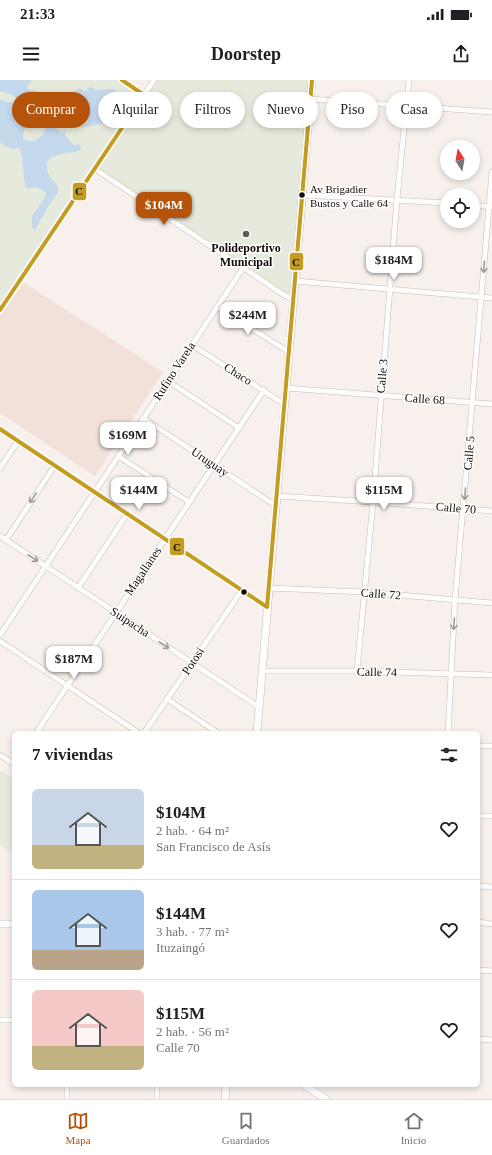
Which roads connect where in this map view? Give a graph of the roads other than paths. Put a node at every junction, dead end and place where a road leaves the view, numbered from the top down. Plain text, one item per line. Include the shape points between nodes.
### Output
1 (122, 80) edge
2 (154, 80) edge
3 (312, 80) edge
4 (409, 80) edge
5 (140, 92) edge
6 (146, 92) edge
7 (311, 92) edge
8 (408, 92) edge
9 (318, 100) edge
10 (386, 104) edge
11 (442, 108) edge
12 (492, 112) edge
13 (122, 128) edge
14 (308, 128) edge
15 (404, 128) edge
16 (95, 169) junction
17 (492, 172) edge
18 (302, 195) junction
19 (397, 199) junction
20 (440, 202) edge
21 (480, 206) edge
22 (490, 207) edge
23 (243, 268) junction
24 (295, 281) junction
25 (390, 289) junction
26 (482, 297) junction
27 (492, 298) edge
28 (293, 299) junction
29 (217, 307) junction
30 (0, 310) edge
31 (192, 344) junction
32 (289, 352) junction
33 (168, 381) junction
34 (286, 388) junction
35 (264, 390) junction
36 (381, 395) junction
37 (473, 402) junction
38 (284, 404) junction
39 (492, 404) edge
40 (143, 418) junction
41 (0, 428) edge
42 (239, 428) junction
43 (18, 441) junction
44 (118, 456) junction
45 (55, 465) junction
46 (214, 465) junction
47 (0, 468) edge
48 (95, 492) junction
49 (277, 496) junction
50 (189, 502) junction
51 (373, 502) junction
52 (276, 506) junction
53 (464, 509) junction
54 (492, 511) edge
55 (128, 514) junction
56 (0, 536) edge
57 (165, 539) junction
58 (6, 540) junction
59 (45, 566) junction
60 (78, 588) junction
61 (269, 588) junction
62 (242, 590) junction
63 (364, 592) junction
64 (456, 600) junction
65 (492, 603) edge
66 (267, 607) junction
67 (116, 613) junction
68 (0, 635) edge
69 (0, 641) edge
70 (192, 663) junction
71 (262, 671) junction
72 (357, 671) junction
73 (450, 674) junction
74 (492, 675) edge
75 (67, 686) junction
76 (167, 699) junction
77 (259, 707) junction
78 (37, 731) edge
79 (136, 731) edge
80 (145, 731) edge
81 (215, 731) edge
82 (257, 731) edge
83 (448, 731) edge
84 (480, 746) edge
85 (492, 746) edge
86 (0, 755) edge
87 (12, 763) edge
88 (480, 816) edge
89 (492, 816) edge
90 (480, 886) edge
91 (492, 886) edge
92 (480, 922) edge
93 (0, 924) edge
94 (12, 924) edge
95 (492, 924) edge
96 (480, 970) edge
97 (492, 972) edge
98 (0, 1020) edge
99 (12, 1020) edge
100 (480, 1040) edge
101 (492, 1040) edge
102 (67, 1087) edge
103 (157, 1087) edge
104 (226, 1087) edge
105 (307, 1087) edge
106 (67, 1099) edge
107 (157, 1099) edge
108 (225, 1099) edge
109 (326, 1099) edge

1 - 5 street
2 - 6 street
3 - 7 street
4 - 8 street, Calle 3
9 - 10 street
11 - 12 street
13 - 16 street
14 - 18 street
15 - 19 street, Calle 3
16 - 23 street
16 - 30 street
17 - 22 street, Calle 5
18 - 19 street
18 - 24 street
19 - 20 street
19 - 25 street, Calle 3
21 - 22 street
22 -> 26 street, Calle 5
23 - 28 street
23 - 29 street, Rufino Varela
24 - 25 street
24 - 28 street
25 - 26 street
25 - 36 street, Calle 3
26 - 27 street
26 - 37 street, Calle 5
28 - 32 street
29 - 31 street, Rufino Varela
29 - 32 street
31 - 33 street, Rufino Varela
31 - 35 street, Chaco
32 - 34 street
33 - 40 street, Rufino Varela
33 - 42 street
34 - 36 street, Calle 68
34 - 38 street
35 - 38 street, Chaco
35 - 42 street, Magallanes
36 - 37 street, Calle 68
36 - 51 street, Calle 3
37 - 39 street, Calle 68
37 -> 53 street, Calle 5
38 - 49 street
40 - 44 street, Rufino Varela
40 - 46 street, Uruguay
41 - 43 street
42 - 46 street, Magallanes
43 - 45 street
43 - 47 street
44 - 48 street, Rufino Varela
44 - 50 street
45 - 48 street
45 -> 58 street
46 - 50 street, Magallanes
46 - 52 street, Uruguay
48 - 55 street
48 - 59 street, Rufino Varela
49 - 51 street, Calle 70
49 - 52 street
50 - 57 street, Magallanes
51 - 53 street, Calle 70
51 - 63 street, Calle 3
52 - 61 street
53 - 54 street, Calle 70
53 - 64 street, Calle 5
55 - 57 street
55 - 60 street
56 - 58 street, Suipacha
57 - 62 street
57 - 67 street, Magallanes
58 -> 59 street, Suipacha
59 - 60 street, Suipacha
59 - 68 street, Rufino Varela
60 - 67 street, Suipacha
61 - 63 street, Calle 72
61 - 66 street
62 - 66 street
62 - 70 street, Potosi
63 - 64 street, Calle 72
63 - 72 street, Calle 3
64 - 65 street, Calle 72
64 -> 73 street, Calle 5
66 - 71 street
67 -> 70 street, Suipacha
67 - 75 street, Magallanes
69 - 75 street
70 - 76 street, Potosi
70 - 77 street, Suipacha
71 - 72 street, Calle 74
71 - 77 street
72 - 73 street, Calle 74
73 - 74 street, Calle 74
73 - 83 street, Calle 5
75 - 78 street, Magallanes
75 - 79 street
76 - 80 street, Potosi
76 - 81 street
77 - 82 street
84 - 85 street
86 - 87 street
88 - 89 street
90 - 91 street
92 - 95 street
93 - 94 street
96 - 97 street
98 - 99 street
100 - 101 street
102 - 106 street
103 - 107 street
104 - 108 street
105 - 109 street

